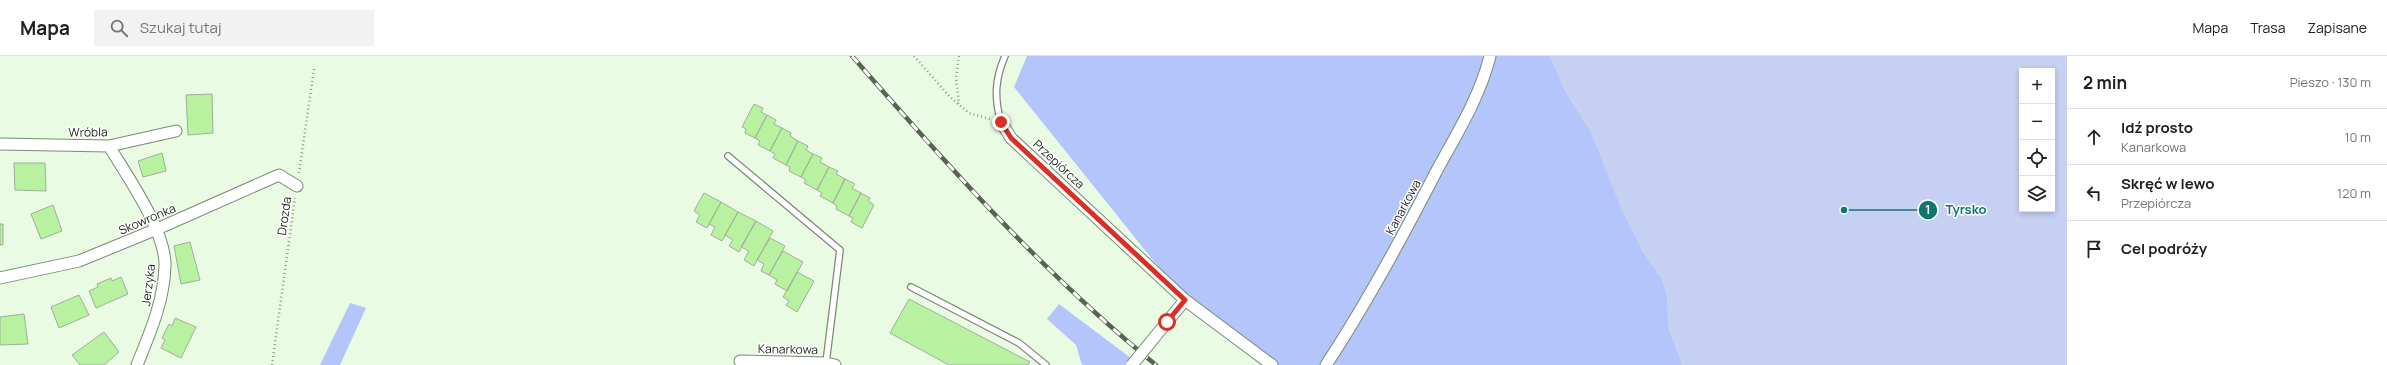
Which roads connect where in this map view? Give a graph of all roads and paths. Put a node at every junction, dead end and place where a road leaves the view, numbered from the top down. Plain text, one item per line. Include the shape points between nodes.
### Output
1 (914, 56) edge
2 (959, 56) edge
3 (1005, 56) edge
4 (1490, 56) edge
5 (314, 69) dead end
6 (959, 105) junction
7 (1001, 122) junction
8 (176, 131) dead end
9 (0, 144) edge
10 (109, 146) junction
11 (728, 156) dead end
12 (297, 186) junction
13 (157, 229) junction
14 (0, 278) edge
15 (911, 287) dead end
16 (1185, 300) junction
17 (740, 361) dead end
18 (830, 364) edge
19 (137, 365) edge
20 (272, 365) edge
21 (1046, 365) edge
22 (1132, 365) edge
23 (1272, 365) edge
24 (1326, 365) edge

1 - 6 path
2 - 6 path via 956,78
3 - 7 lane via 995,86 996,106
4 - 24 street, Kanarkowa via 1474,100 1414,215 1355,322
5 - 12 path, Drozda
6 - 7 path via 968,113
7 - 16 street, Przepiórcza via 1011,138
8 - 10 street, Wróbla
9 - 10 street, Wróbla
10 - 13 street, Jerzyka
11 - 18 lane via 840,250
12 - 13 street, Skowronka via 279,175
12 - 20 path, Drozda
13 - 14 street, Skowronka via 79,261
13 - 19 street, Jerzyka via 165,265 157,313
15 - 21 lane via 1019,343
16 - 22 street, bridge
16 - 23 street
17 - 18 street, Kanarkowa

